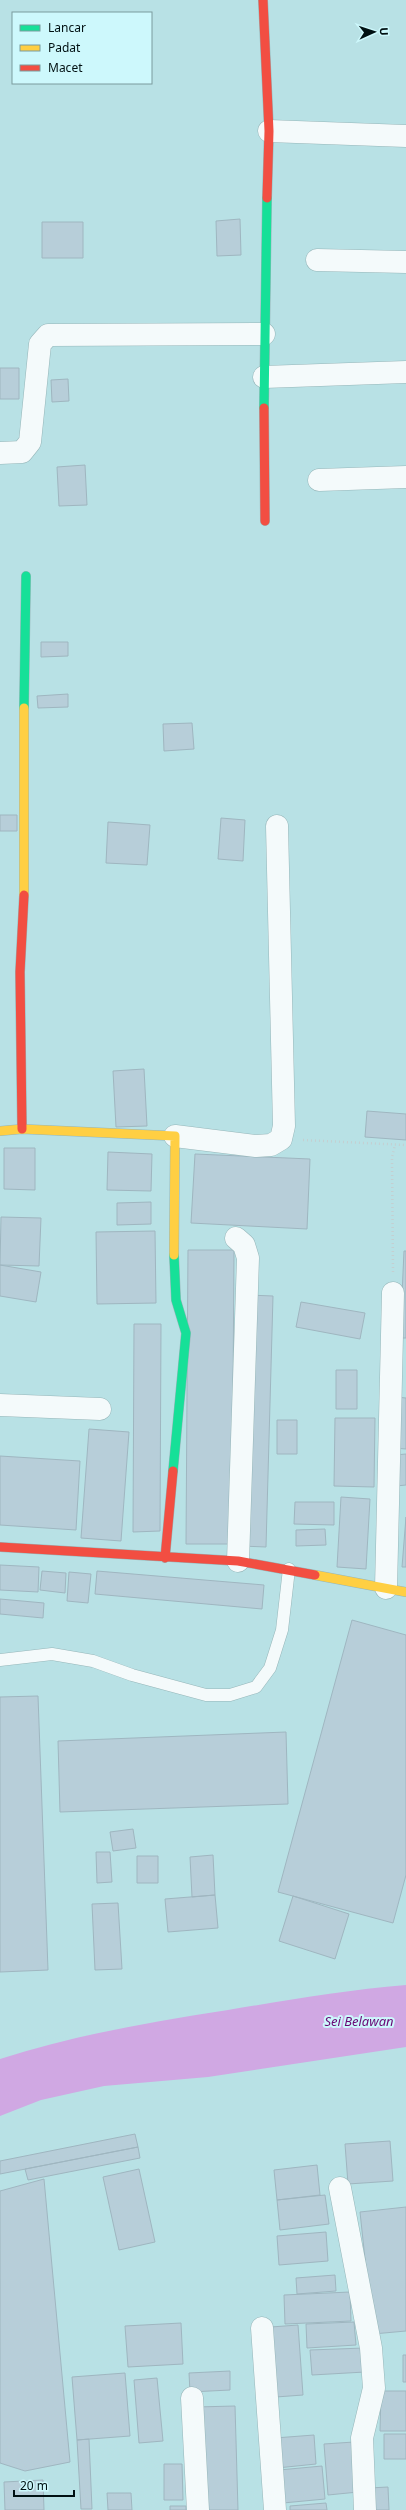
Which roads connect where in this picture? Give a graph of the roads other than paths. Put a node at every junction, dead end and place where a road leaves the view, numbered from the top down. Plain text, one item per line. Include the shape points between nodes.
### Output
1 (263, 0) edge
2 (269, 131) junction
3 (406, 136) edge
4 (318, 260) dead end
5 (406, 262) edge
6 (264, 334) junction
7 (406, 372) edge
8 (264, 376) junction
9 (0, 453) edge
10 (406, 477) edge
11 (319, 480) dead end
12 (265, 521) dead end
13 (26, 576) dead end
14 (277, 826) dead end
15 (22, 1129) junction
16 (0, 1131) edge
17 (175, 1136) junction
18 (236, 1238) dead end
19 (393, 1293) road end
20 (0, 1404) edge
21 (100, 1409) dead end
22 (0, 1547) edge
23 (165, 1558) junction
24 (238, 1561) junction
25 (288, 1569) junction
26 (396, 1590) edge
27 (0, 1660) edge
28 (340, 2188) dead end
29 (262, 2328) dead end
30 (192, 2398) dead end
31 (198, 2510) edge
32 (275, 2510) edge
33 (365, 2510) edge

1 - 2 street
2 - 3 street
2 - 6 street
4 - 5 street
6 - 8 street
6 - 9 street via 48,336 40,344 30,442 22,452
7 - 8 street
8 - 12 street
10 - 11 street
13 - 15 street via 26,806 20,972
14 - 17 street via 284,1126 281,1139 271,1145 256,1146
15 - 16 street
15 - 17 street
17 - 23 street via 173,1245 176,1300 186,1333
18 - 24 street via 244,1245 248,1258
19 - 26 street
20 - 21 street
22 - 23 street
23 - 24 street
24 - 25 street
25 - 26 street
25 - 27 lane via 282,1630 270,1668 256,1687 230,1695 206,1695 132,1675 93,1661 52,1654
28 - 33 street via 371,2348 374,2388 362,2438
29 - 32 street
30 - 31 street

